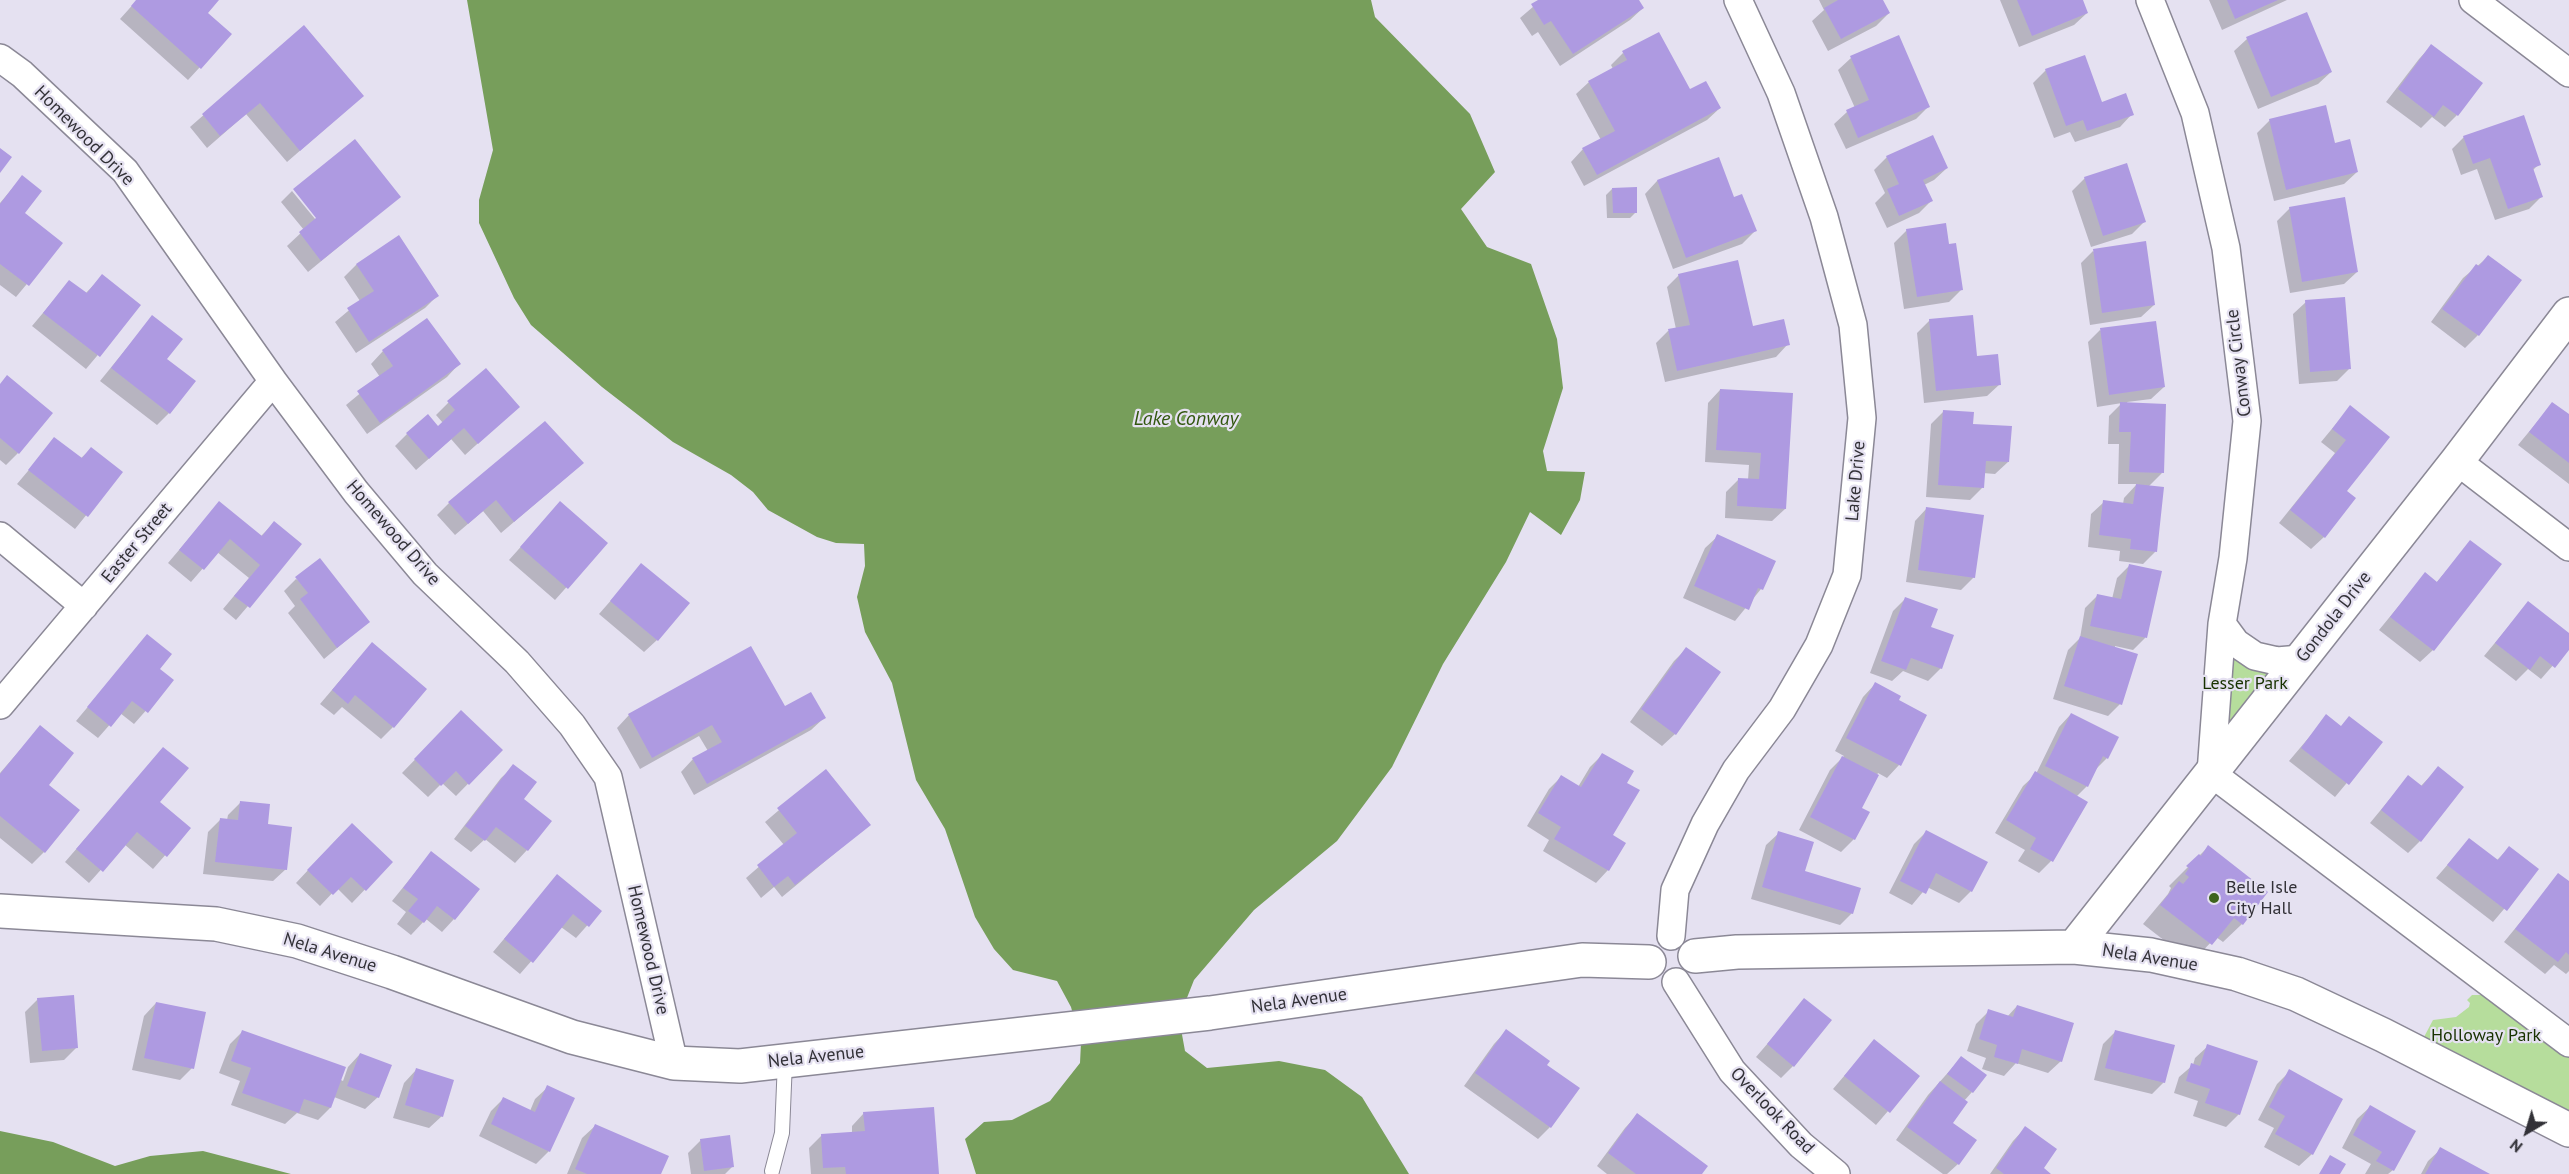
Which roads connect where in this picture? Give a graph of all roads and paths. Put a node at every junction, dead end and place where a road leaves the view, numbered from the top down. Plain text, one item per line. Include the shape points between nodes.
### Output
1 (1738, 0) edge
2 (2150, 0) edge
3 (2473, 0) edge
4 (0, 58) edge
5 (2569, 73) edge
6 (2569, 314) edge
7 (273, 381) junction
8 (2457, 461) junction
9 (0, 536) edge
10 (2569, 547) edge
11 (84, 606) junction
12 (2222, 624) junction
13 (2301, 659) junction
14 (0, 705) edge
15 (2211, 773) junction
16 (0, 910) edge
17 (2074, 946) junction
18 (1681, 958) junction
19 (1649, 962) joint
20 (2569, 1043) edge
21 (785, 1061) junction
22 (674, 1063) junction
23 (2569, 1130) edge
24 (772, 1172) dead end
25 (1836, 1174) edge

1 - 18 street, Lake Drive via 1781,93 1824,217 1853,325 1862,418 1847,575 1819,645 1782,709 1736,770 1705,824 1675,890
2 - 12 street, Conway Circle via 2195,113 2226,248 2247,421
3 - 5 street
4 - 7 street, Homewood Drive via 125,171
6 - 8 street, Gondola Drive
7 - 11 street, Easter Street
7 - 22 street, Homewood Drive via 356,492 425,574 517,662 572,725 608,777
8 - 10 street
8 - 13 street, Gondola Drive
9 - 11 street
11 - 14 street, Easter Street
12 - 13 street via 2236,643 2255,656
12 - 15 street, Conway Circle
13 - 15 street, Gondola Drive
15 - 17 street, Gondola Drive
15 - 20 street
16 - 22 street, Nela Avenue via 216,924 297,941 572,1037
17 - 18 street, Nela Avenue via 1749,952
17 - 23 street, Nela Avenue via 2151,955 2237,974 2296,994
18 - 19 street via 1661,980
18 - 25 street, Overlook Road via 1732,1071 1801,1145
19 - 21 street, Nela Avenue via 1582,960 1210,1013
21 - 22 street, Nela Avenue via 740,1066
21 - 24 lane via 782,1132

